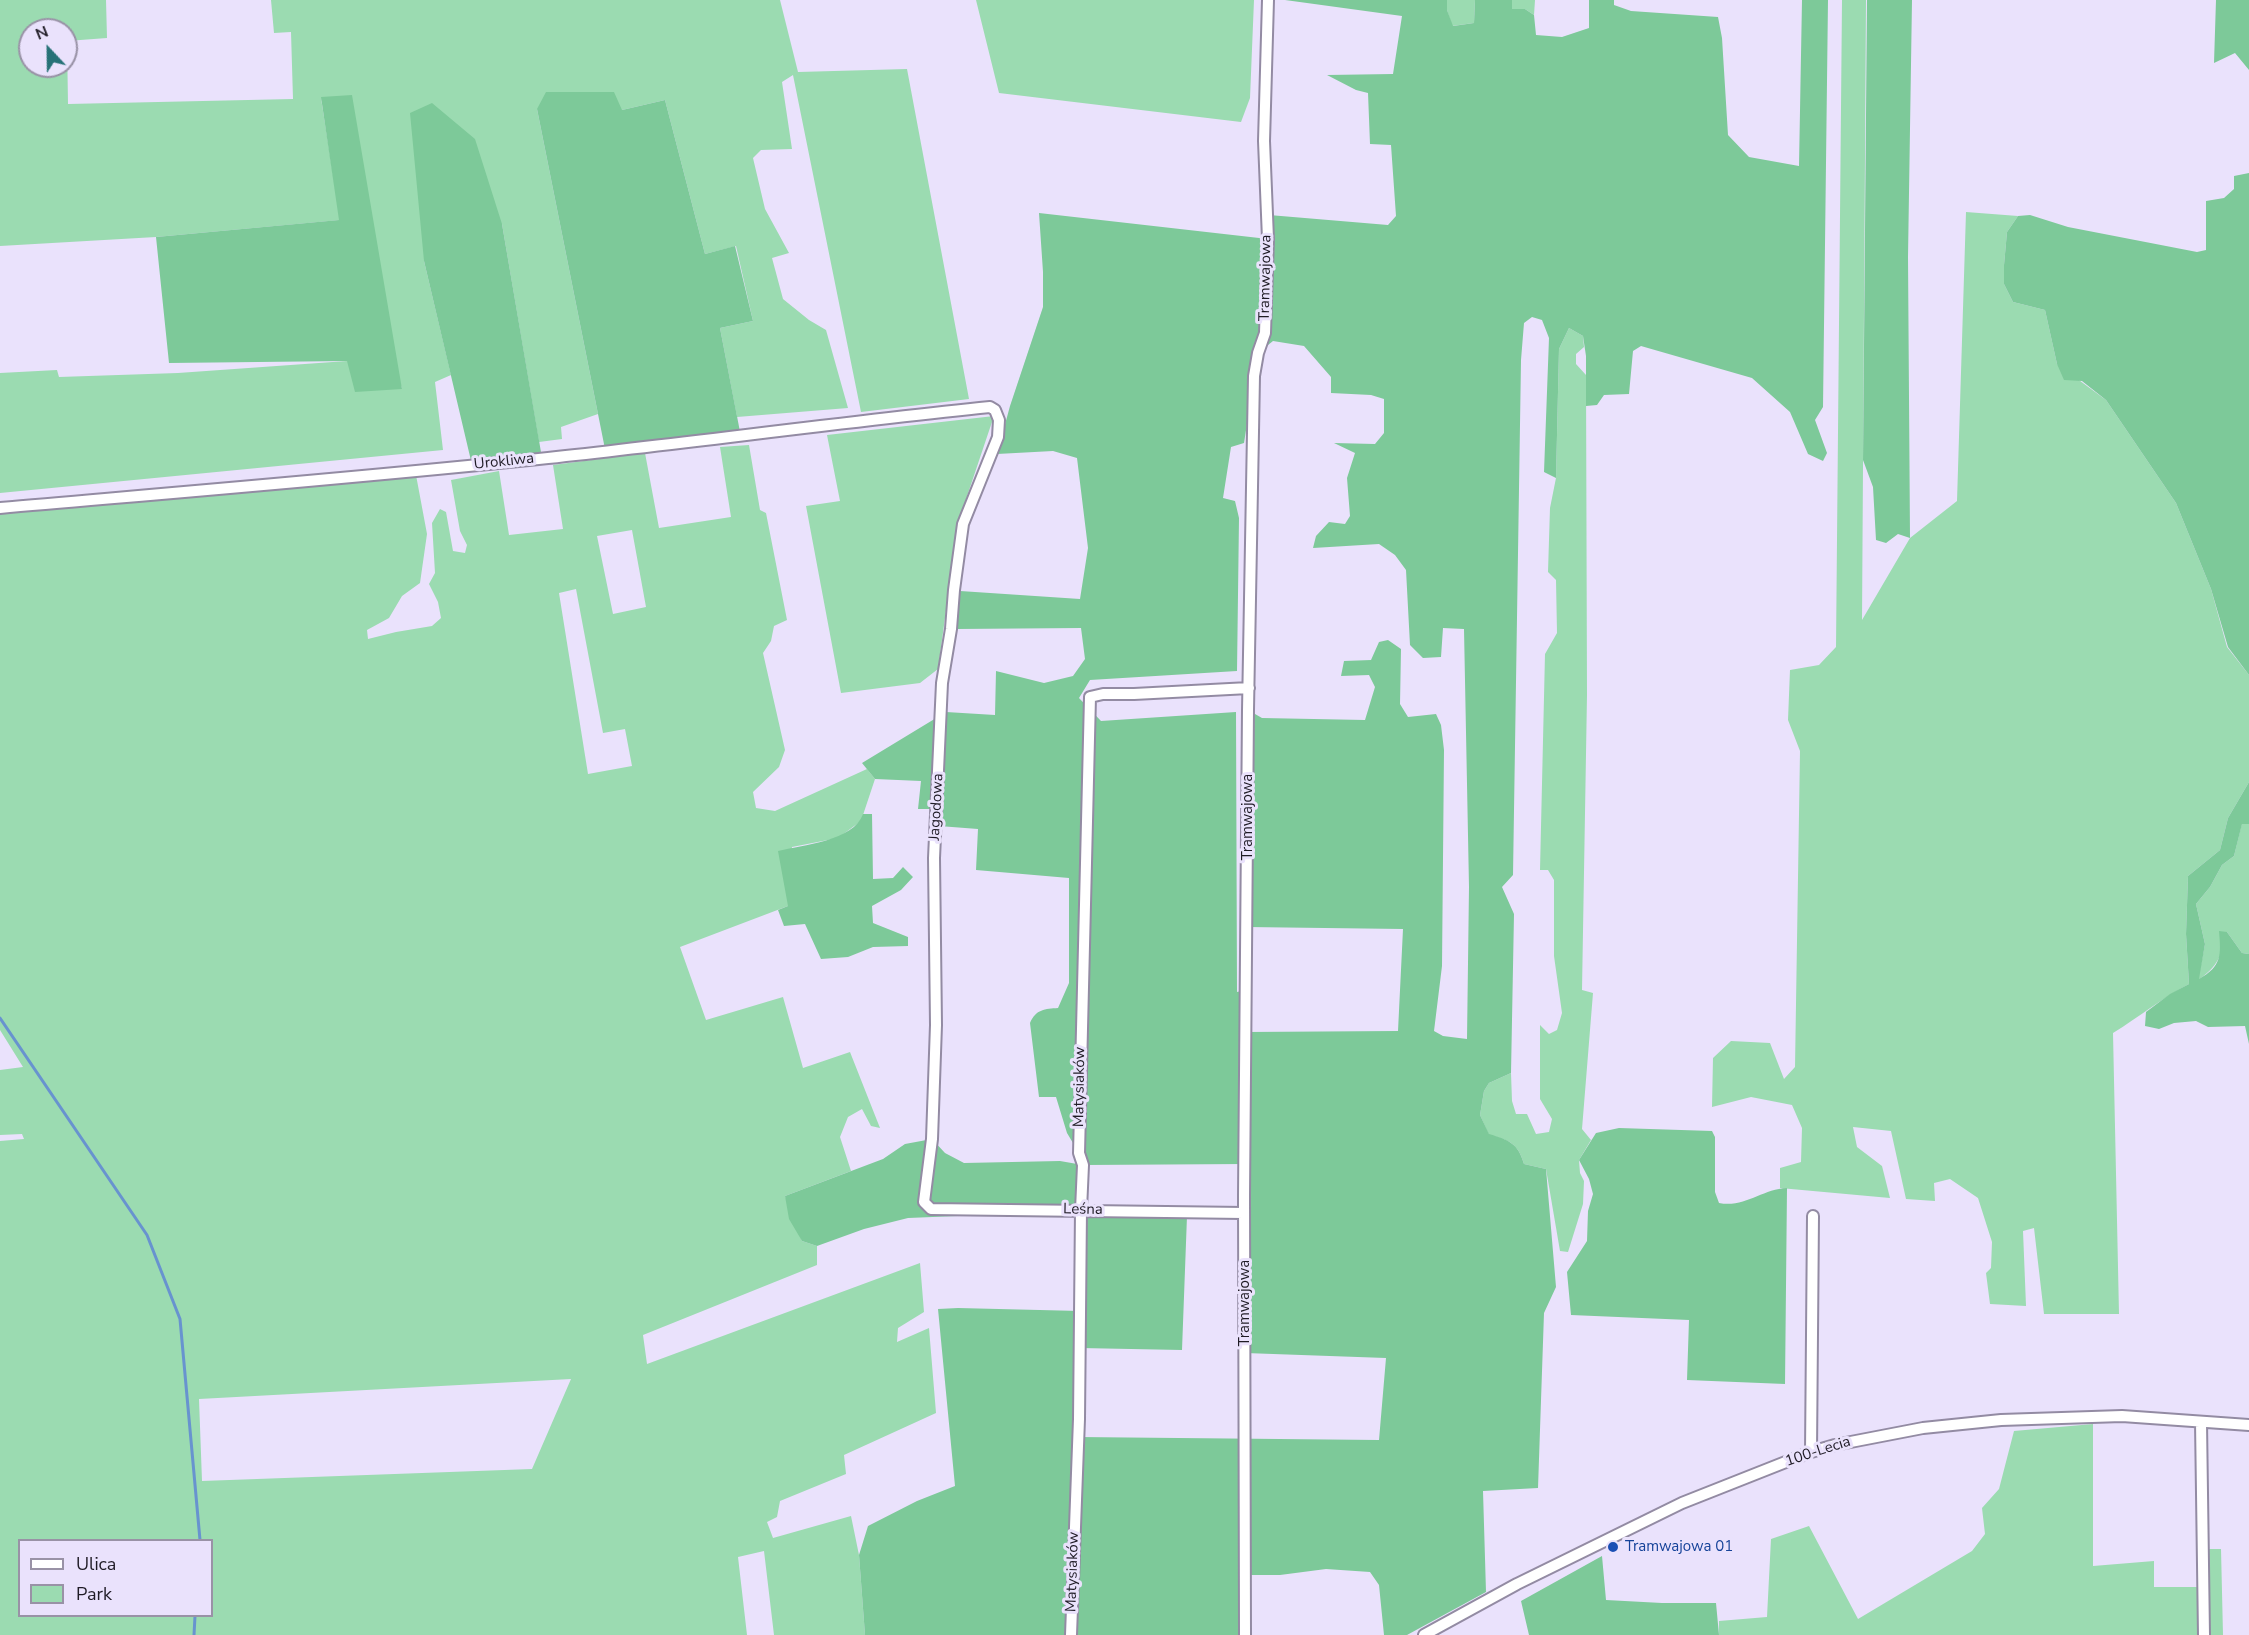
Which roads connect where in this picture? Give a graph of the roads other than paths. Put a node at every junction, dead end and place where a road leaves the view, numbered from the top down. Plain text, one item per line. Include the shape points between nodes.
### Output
1 (1268, 0) edge
2 (999, 420) joint
3 (0, 508) edge
4 (1249, 688) junction
5 (924, 1202) joint
6 (1081, 1210) junction
7 (1245, 1214) junction
8 (1813, 1216) dead end
9 (2201, 1422) junction
10 (2249, 1425) edge
11 (1811, 1452) junction
12 (1071, 1635) edge
13 (1245, 1635) edge
14 (1425, 1635) edge
15 (2204, 1635) edge

1 - 4 street, Tramwajowa via 1264,141 1268,239 1265,333 1254,375
2 - 3 street, Urokliwa via 990,407 498,463
2 - 5 street, Jagodowa via 998,437 963,524 942,683 934,858 936,1025 932,1139
4 - 6 street, Matysiaków via 1090,697
4 - 7 street, Tramwajowa
5 - 6 street, Leśna via 932,1209
6 - 7 street, Leśna
6 - 12 street, Matysiaków
7 - 13 street, Tramwajowa
8 - 11 street
9 - 10 street, 100-Lecia
9 - 11 street, 100-Lecia via 2122,1416 2001,1420 1893,1432
9 - 15 street
11 - 14 street, 100-Lecia via 1648,1519

